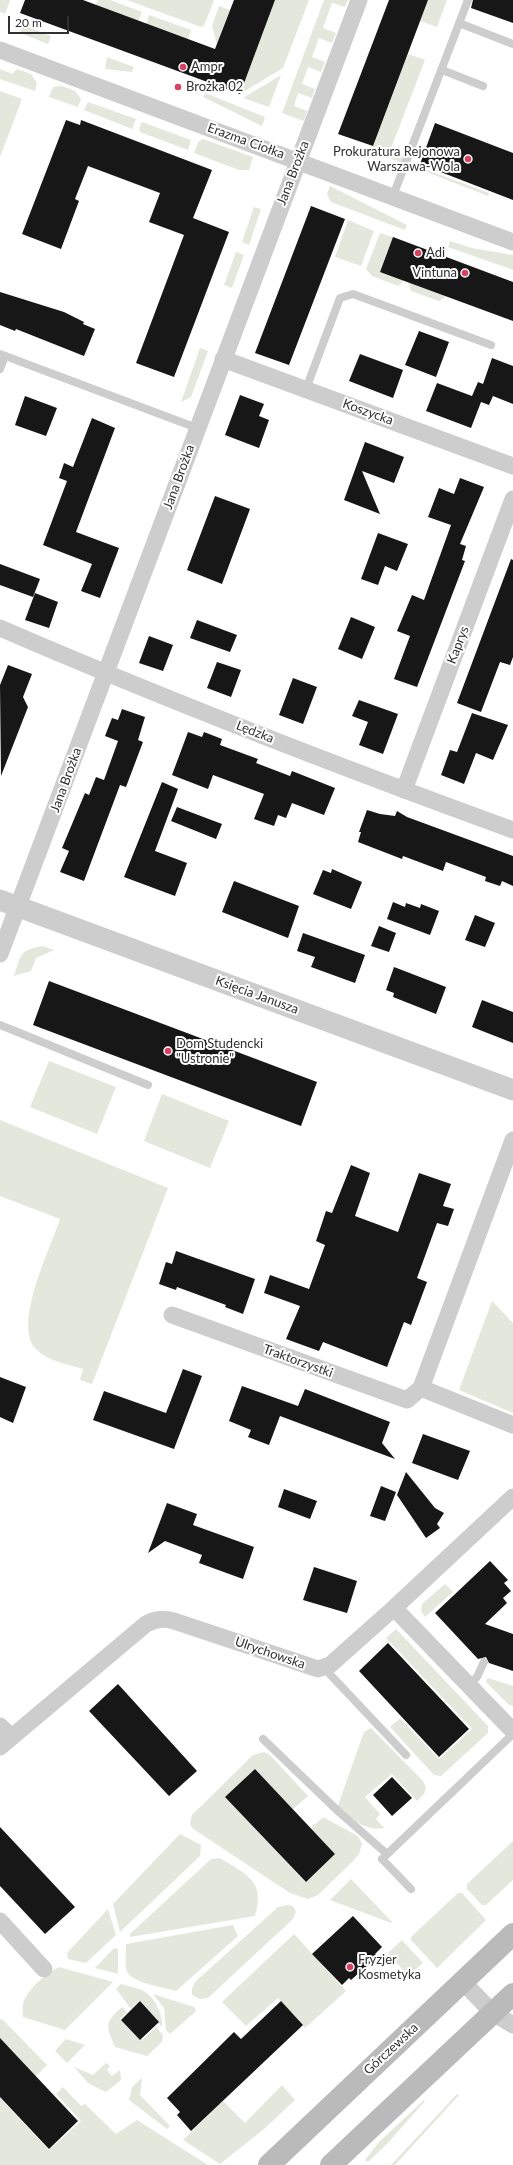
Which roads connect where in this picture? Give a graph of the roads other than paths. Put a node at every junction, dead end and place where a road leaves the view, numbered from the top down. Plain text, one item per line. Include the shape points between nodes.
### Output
1 (359, 0) edge
2 (468, 0) edge
3 (459, 23) junction
4 (513, 44) edge
5 (0, 50) edge
6 (442, 70) junction
7 (483, 86) dead end
8 (298, 160) junction
9 (393, 196) junction
10 (513, 242) edge
11 (491, 345) dead end
12 (2, 355) edge
13 (223, 359) junction
14 (0, 369) edge
15 (306, 389) junction
16 (197, 428) junction
17 (513, 466) edge
18 (513, 499) edge
19 (0, 628) edge
20 (106, 674) junction
21 (404, 790) junction
22 (513, 830) edge
23 (0, 900) edge
24 (19, 908) junction
25 (0, 954) edge
26 (0, 1025) edge
27 (148, 1085) dead end
28 (513, 1090) edge
29 (513, 1140) edge
30 (172, 1315) dead end
31 (421, 1388) junction
32 (513, 1425) edge
33 (513, 1497) edge
34 (394, 1608) junction
35 (484, 1662) dead end
36 (324, 1668) junction
37 (469, 1685) junction
38 (513, 1733) edge
39 (4, 1737) edge
40 (263, 1739) dead end
41 (406, 1755) dead end
42 (387, 1854) junction
43 (411, 1889) dead end
44 (0, 1921) edge
45 (513, 1934) edge
46 (44, 1969) dead end
47 (463, 1982) junction
48 (513, 1994) edge
49 (493, 2013) junction
50 (513, 2025) edge
51 (269, 2165) edge
52 (331, 2165) edge

1 - 8 street, Jana Brożka
2 - 3 lane
3 - 4 lane
3 - 6 lane
5 - 8 street, Erazma Ciołka
6 - 7 lane
6 - 9 lane
8 - 9 street, Erazma Ciołka
8 - 13 street, Jana Brożka
9 - 10 street, Erazma Ciołka
11 - 15 lane via 353,294 340,298
12 - 14 lane
12 - 16 lane
13 - 15 street, Koszycka
13 - 16 street, Jana Brożka
15 - 17 street, Koszycka
16 - 20 street, Jana Brożka
18 - 21 street, Kaprys
19 - 20 street, Lędzka
20 - 21 street, Lędzka
20 - 24 street, Jana Brożka
21 - 22 street, Lędzka
23 - 24 street, Księcia Janusza
24 - 25 street, Jana Brożka
24 - 28 street, Księcia Janusza
26 - 27 lane
29 - 31 street
30 - 31 street, Traktorzystki via 407,1400
31 - 32 street
33 - 34 street
34 - 36 street, Ulrychowska via 335,1662
34 - 37 street
35 - 37 lane via 477,1677
36 - 39 street, Ulrychowska via 311,1667 174,1621 160,1619 146,1624
36 - 41 lane
37 - 38 street
38 - 42 lane
40 - 42 lane via 338,1812
42 - 43 lane via 382,1859
44 - 46 street
45 - 47 main road, Górczewska
47 - 49 street
47 - 51 main road, Górczewska
48 - 49 main road
49 - 50 street
49 - 52 main road

